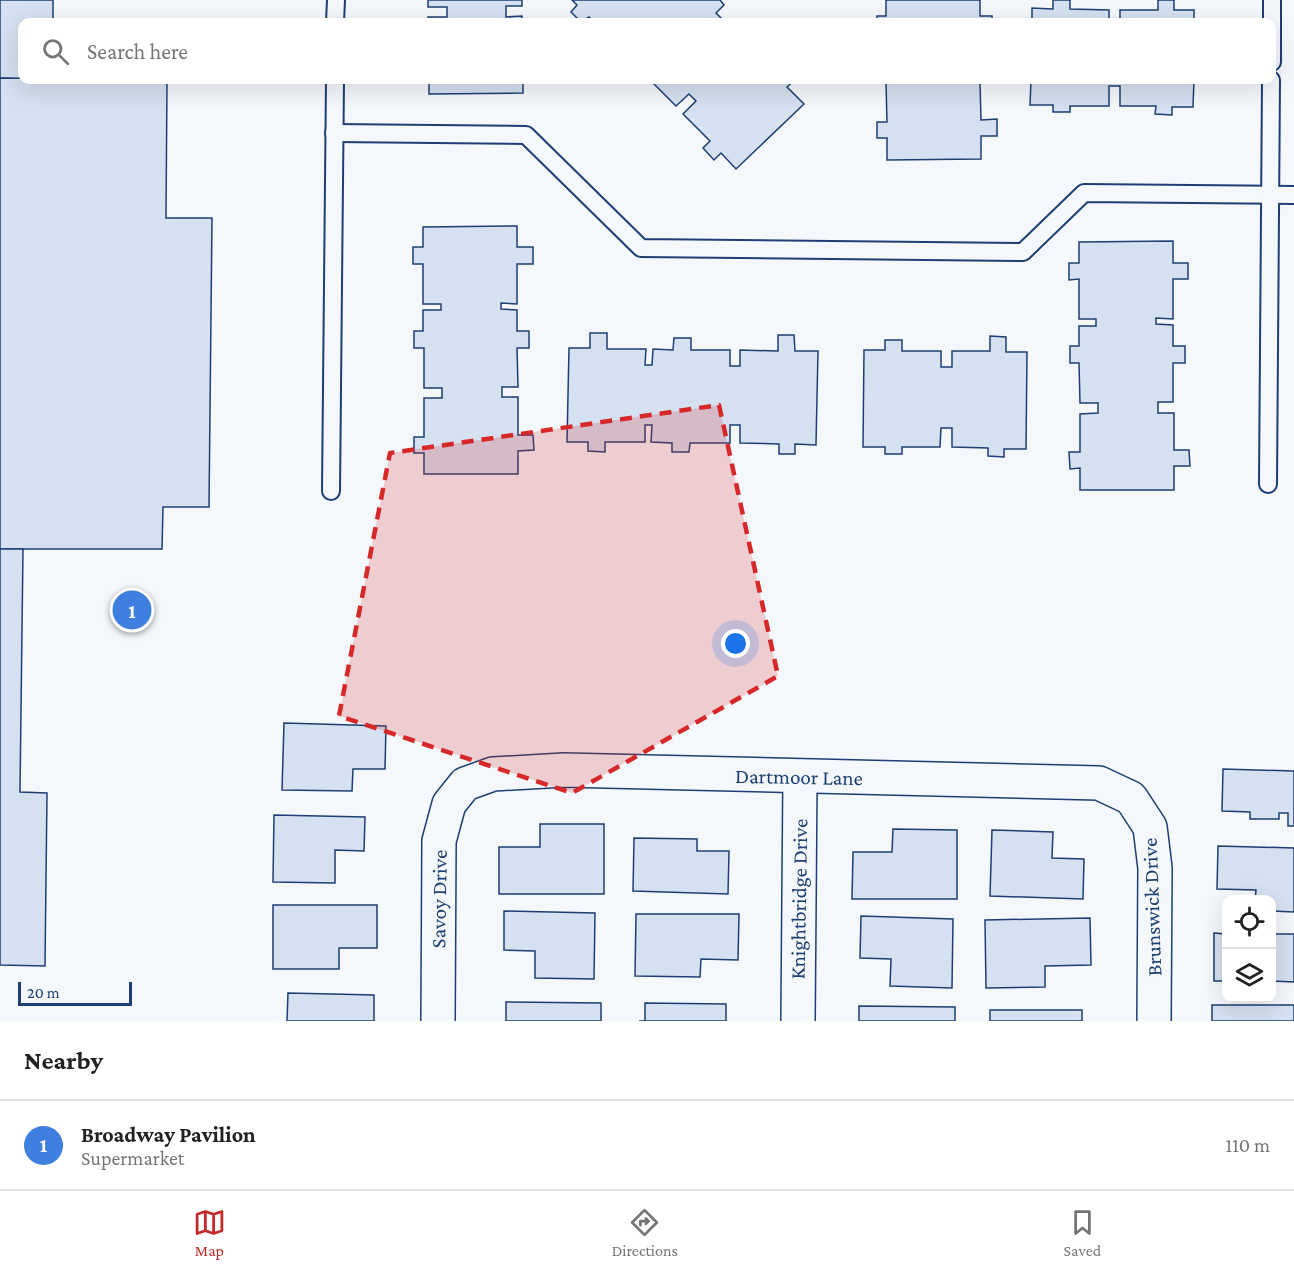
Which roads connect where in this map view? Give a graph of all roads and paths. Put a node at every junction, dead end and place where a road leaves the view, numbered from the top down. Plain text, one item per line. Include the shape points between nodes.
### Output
1 (336, 0) edge
2 (1272, 0) edge
3 (335, 18) edge
4 (1272, 18) edge
5 (335, 84) edge
6 (1271, 84) edge
7 (334, 133) junction
8 (1270, 195) junction
9 (1294, 195) edge
10 (1268, 484) dead end
11 (331, 491) dead end
12 (800, 778) junction
13 (465, 784) joint
14 (1131, 798) joint
15 (438, 1021) edge
16 (798, 1021) edge
17 (1154, 1021) edge

1 - 3 lane
2 - 4 lane
5 - 7 lane
6 - 8 lane
7 - 8 lane via 526,135 641,248 1023,252 1084,193
7 - 11 lane
8 - 9 lane
8 - 10 lane
12 - 13 street, Dartmoor Lane via 564,770 493,774
12 - 14 street, Dartmoor Lane via 1099,783
12 - 16 street, Knightbridge Drive
13 - 15 street, Savoy Drive via 449,804 439,841
14 - 17 street, Brunswick Drive via 1150,827 1155,868

